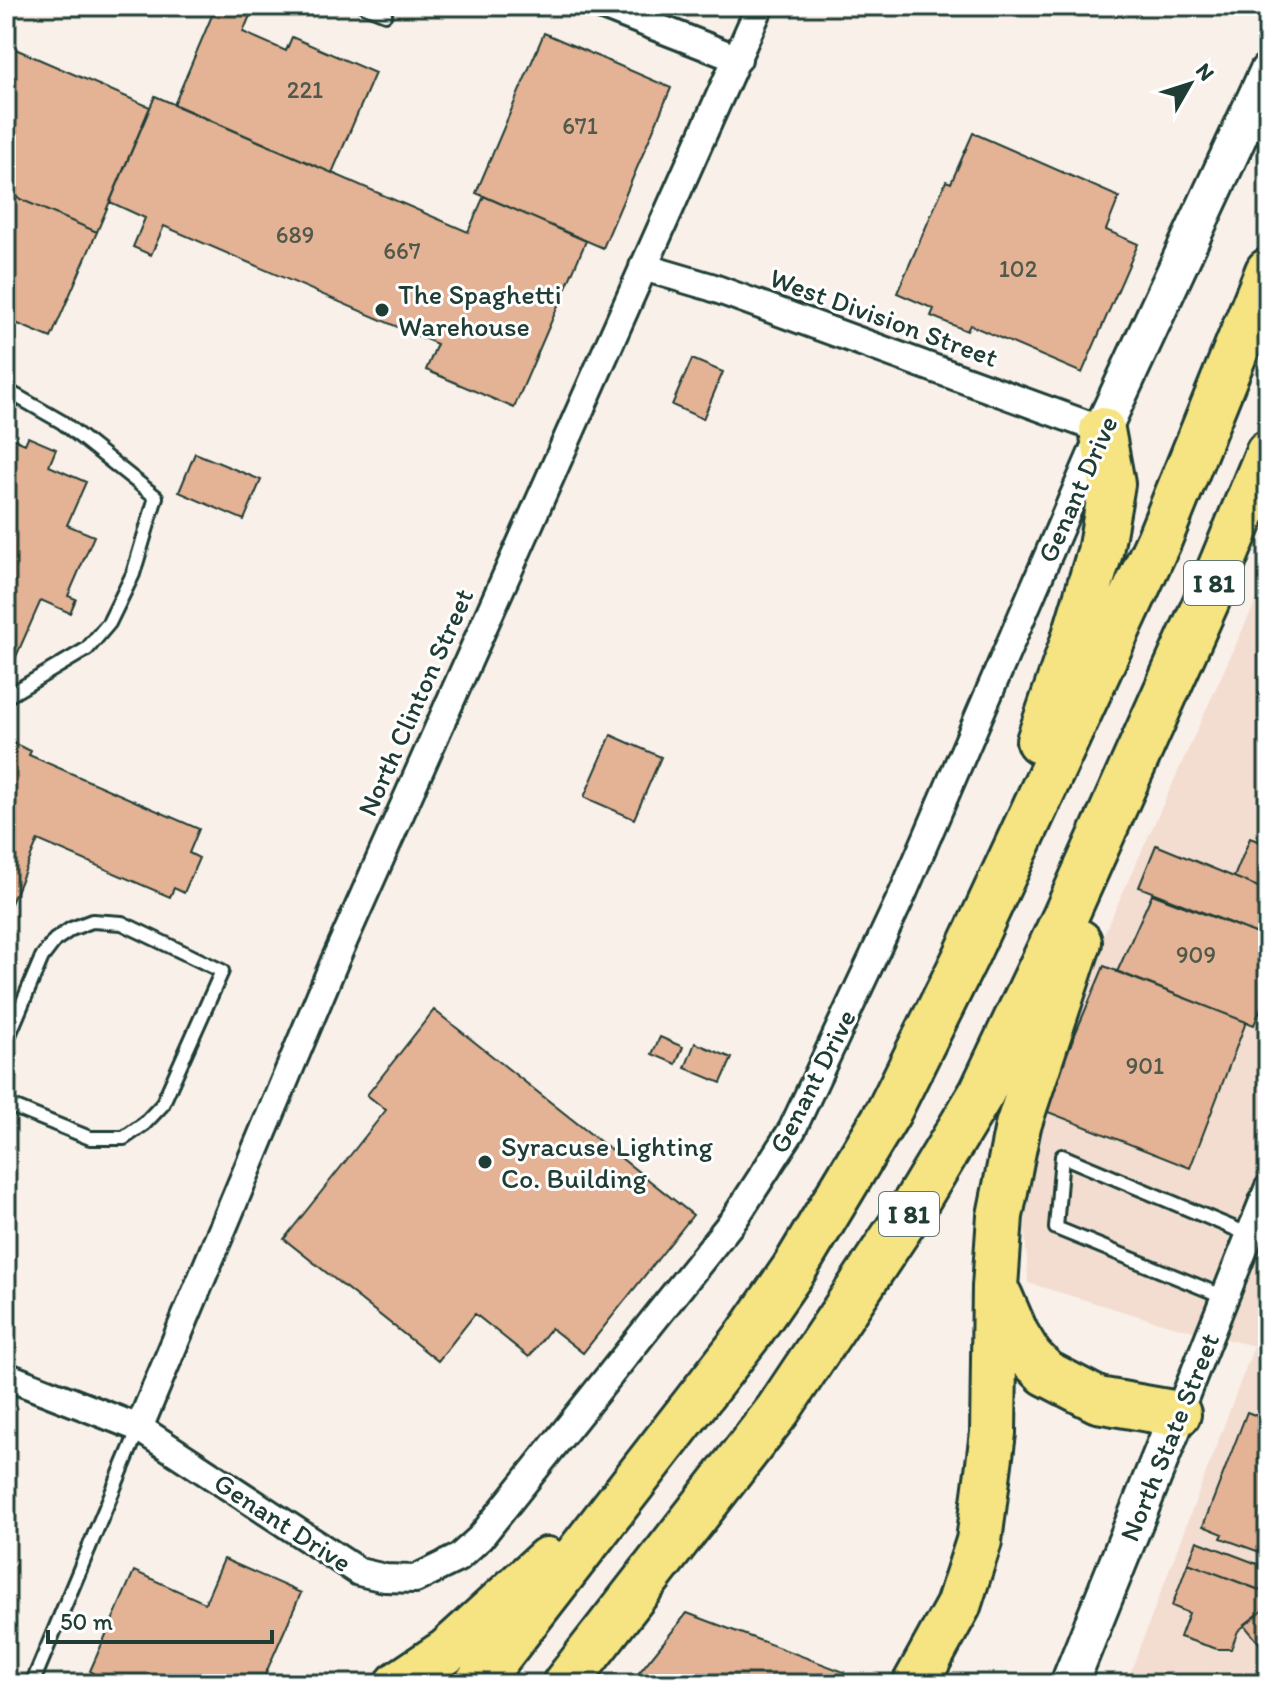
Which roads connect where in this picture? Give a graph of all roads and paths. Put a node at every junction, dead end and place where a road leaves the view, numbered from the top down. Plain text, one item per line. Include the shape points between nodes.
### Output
1 (365, 6) edge
2 (603, 6) edge
3 (760, 6) edge
4 (385, 14) dead end
5 (738, 59) junction
6 (1268, 72) edge
7 (643, 267) junction
8 (1268, 271) edge
9 (6, 390) edge
10 (1102, 430) junction
11 (1268, 453) edge
12 (6, 697) edge
13 (1157, 711) junction
14 (966, 956) junction
15 (6, 1042) edge
16 (6, 1104) edge
17 (1268, 1189) edge
18 (1259, 1238) edge
19 (995, 1287) junction
20 (1225, 1297) junction
21 (6, 1376) edge
22 (1178, 1414) junction
23 (139, 1428) junction
24 (652, 1458) junction
25 (32, 1684) edge
26 (398, 1684) edge
27 (477, 1684) edge
28 (565, 1684) edge
29 (915, 1684) edge
30 (1069, 1684) edge

1 - 4 lane
2 - 5 street
3 - 5 street, North Clinton Street
5 - 7 street, North Clinton Street
6 - 10 main road, Genant Drive
7 - 10 street, West Division Street
7 - 23 street, North Clinton Street via 336,958
8 - 14 highway, I 81 via 1159,540
9 - 12 lane via 62,422 156,497 133,574 109,623 87,649
10 - 14 highway via 1112,484 1100,552
10 - 23 street, Genant Drive via 903,893 792,1130 735,1218 480,1538 458,1558 415,1579 359,1572
11 - 13 highway, I 81
13 - 19 highway via 1018,1126 1000,1216
13 - 28 highway, I 81 via 982,1092 910,1212 778,1410
14 - 24 highway, I 81 via 889,1111 794,1269
15 - 16 lane via 42,957 55,940 92,921 122,923 222,971 162,1105 124,1138 90,1138
17 - 18 street, North State Street
18 - 20 street, North State Street
18 - 20 lane via 1062,1156 1056,1228
19 - 22 highway via 1016,1334 1046,1373 1098,1400
19 - 29 highway via 993,1433 979,1541 954,1615
20 - 22 street, North State Street
21 - 23 street, Genant Drive
22 - 30 main road, North State Street
23 - 25 lane
24 - 26 highway via 447,1651
24 - 27 highway, I 81

